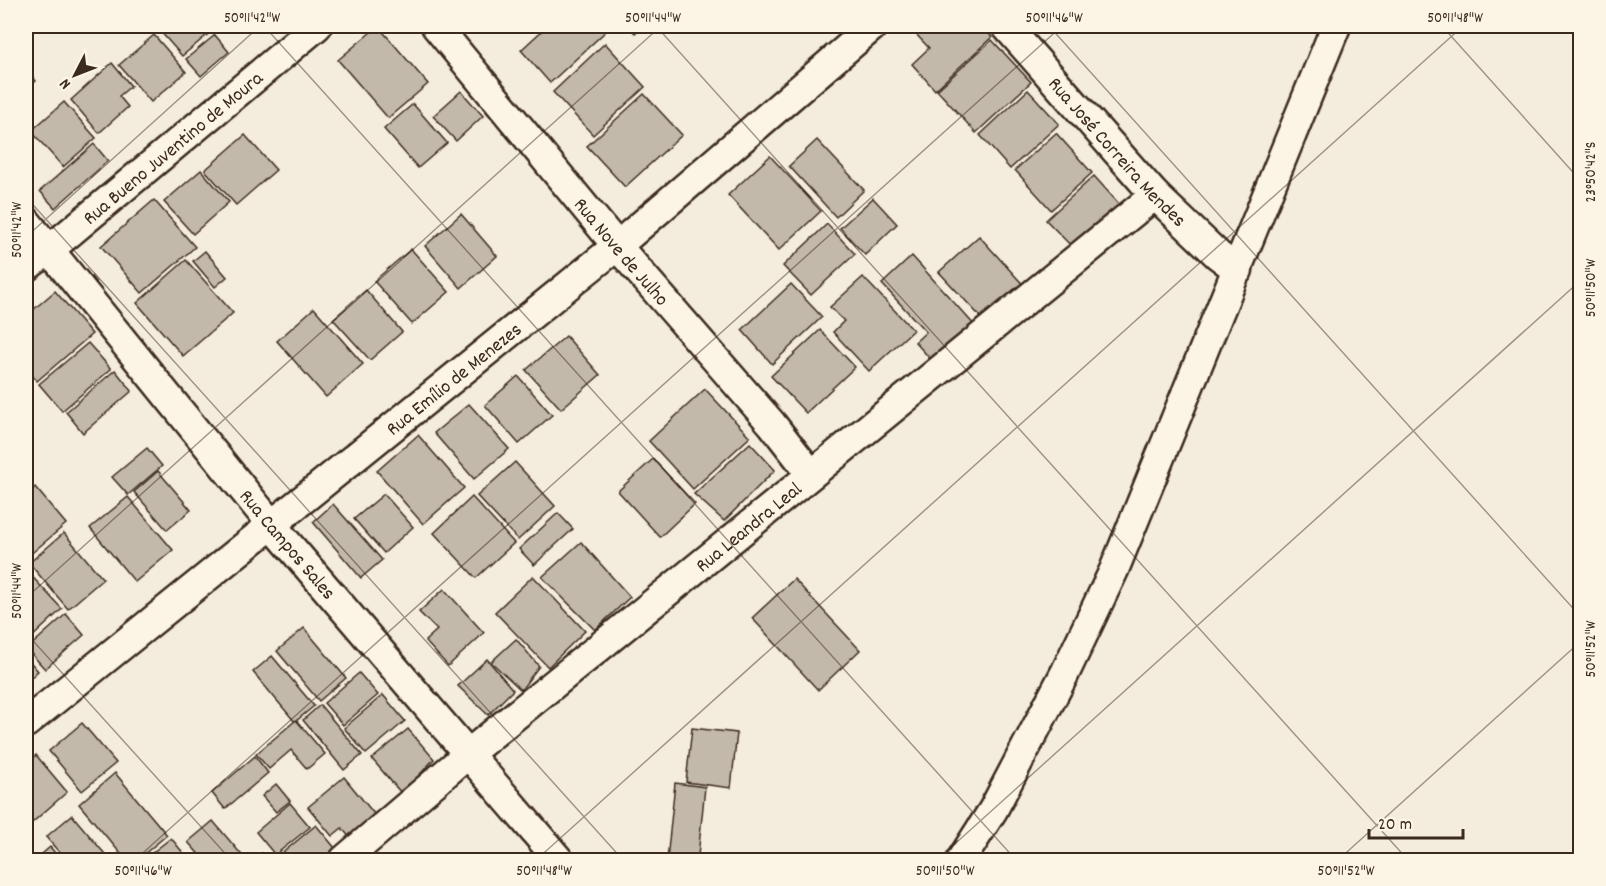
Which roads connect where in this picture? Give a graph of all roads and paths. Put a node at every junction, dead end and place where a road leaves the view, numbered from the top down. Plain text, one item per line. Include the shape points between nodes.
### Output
1 (317, 26) edge
2 (436, 26) edge
3 (873, 26) edge
4 (1006, 26) edge
5 (1336, 26) edge
6 (1155, 195) junction
7 (26, 221) edge
8 (617, 246) junction
9 (49, 250) junction
10 (26, 267) edge
11 (1238, 270) junction
12 (811, 474) junction
13 (271, 524) junction
14 (26, 723) edge
15 (468, 754) junction
16 (344, 861) edge
17 (559, 861) edge
18 (961, 861) edge

1 - 9 street, Rua Bueno Juventino de Moura
2 - 8 street, Rua Nove de Julho
3 - 8 street, Rua Emílio de Menezes
4 - 6 street, Rua José Correira Mendes
5 - 11 street
6 - 11 street, Rua José Correira Mendes
6 - 12 street, Rua Leandra Leal
7 - 9 street, Rua Campos Sales
8 - 12 street, Rua Nove de Julho
8 - 13 street, Rua Emílio de Menezes
9 - 10 street, Rua Bueno Juventino de Moura
9 - 13 street, Rua Campos Sales
11 - 18 street via 1114,570 1038,725
12 - 15 street, Rua Leandra Leal
13 - 14 street, Rua Emílio de Menezes
13 - 15 street, Rua Campos Sales
15 - 16 street, Rua Leandra Leal
15 - 17 street, Rua Campos Sales

